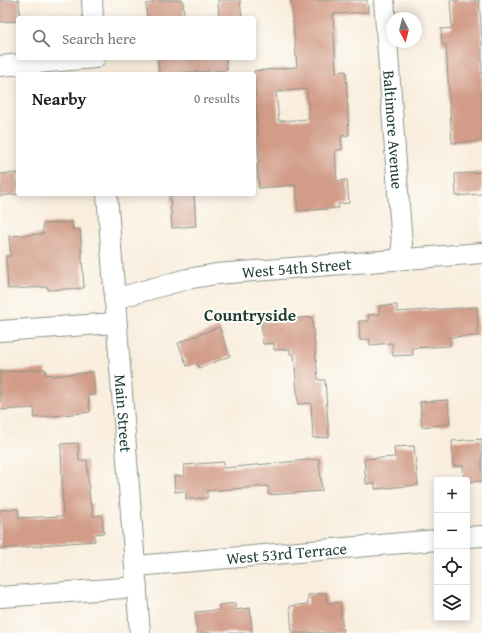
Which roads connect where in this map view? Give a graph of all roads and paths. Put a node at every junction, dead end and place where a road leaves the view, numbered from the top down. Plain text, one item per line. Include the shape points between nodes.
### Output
1 (92, 0) edge
2 (384, 0) edge
3 (93, 16) edge
4 (72, 60) edge
5 (96, 60) edge
6 (0, 66) edge
7 (97, 72) edge
8 (106, 196) edge
9 (482, 253) edge
10 (403, 259) junction
11 (114, 299) junction
12 (116, 323) junction
13 (0, 331) edge
14 (482, 536) edge
15 (470, 537) edge
16 (434, 540) edge
17 (136, 566) junction
18 (137, 587) junction
19 (0, 597) edge
20 (140, 633) edge

1 - 3 street
2 - 10 street, Baltimore Avenue
4 - 6 street
5 - 7 street
8 - 11 street, Main Street
9 - 10 street, West 54th Street
10 - 11 street, West 54th Street via 216,274 187,279
11 - 12 street, Main Street
12 - 13 street
12 - 17 street, Main Street
14 - 15 street
16 - 17 street, West 53rd Terrace
17 - 18 street, Main Street
18 - 19 street
18 - 20 street, Main Street

